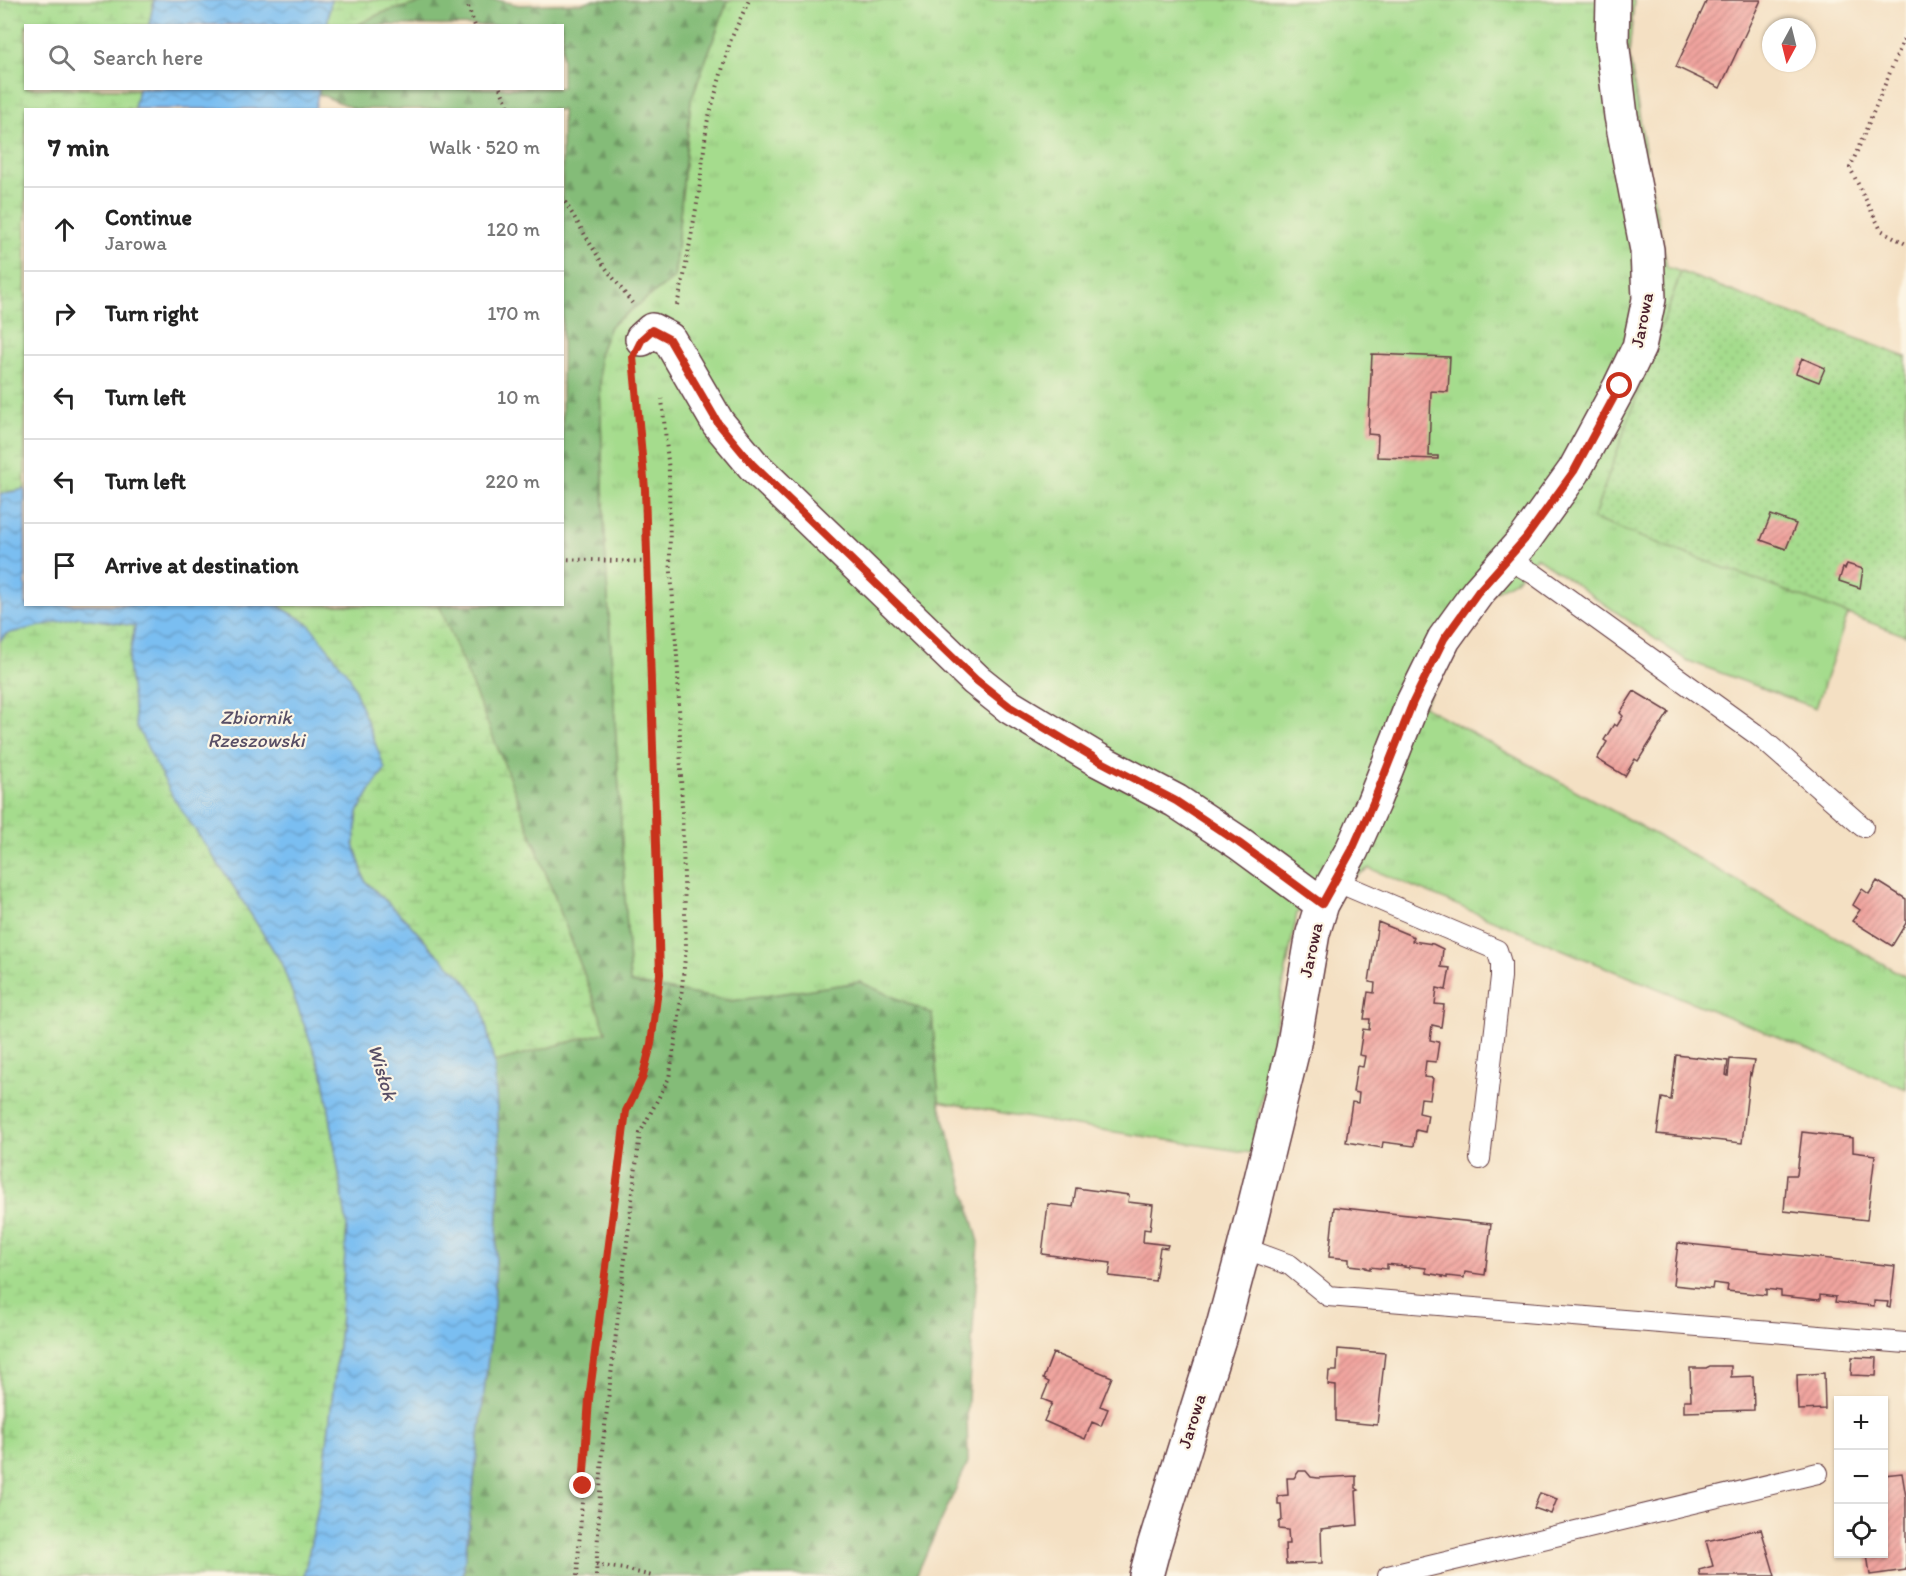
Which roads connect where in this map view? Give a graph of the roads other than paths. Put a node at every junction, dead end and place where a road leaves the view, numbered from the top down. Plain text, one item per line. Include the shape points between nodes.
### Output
1 (1613, 0) edge
2 (654, 336) road end
3 (1508, 558) junction
4 (1863, 826) dead end
5 (1328, 892) junction
6 (1480, 1160) dead end
7 (1244, 1248) junction
8 (1906, 1342) edge
9 (1818, 1473) dead end
10 (1146, 1576) edge
11 (1388, 1576) edge

1 - 3 street, Jarowa via 1612,41 1621,116 1647,250 1649,299 1640,347 1574,471
2 - 5 street via 753,465 976,680 1010,707 1059,737
3 - 4 lane via 1760,737
3 - 5 street, Jarowa via 1444,639 1413,702 1352,850
5 - 6 lane via 1497,950 1501,977
5 - 7 street, Jarowa via 1313,933 1293,1049
7 - 8 lane via 1290,1265 1328,1296
7 - 10 street, Jarowa
9 - 11 lane

